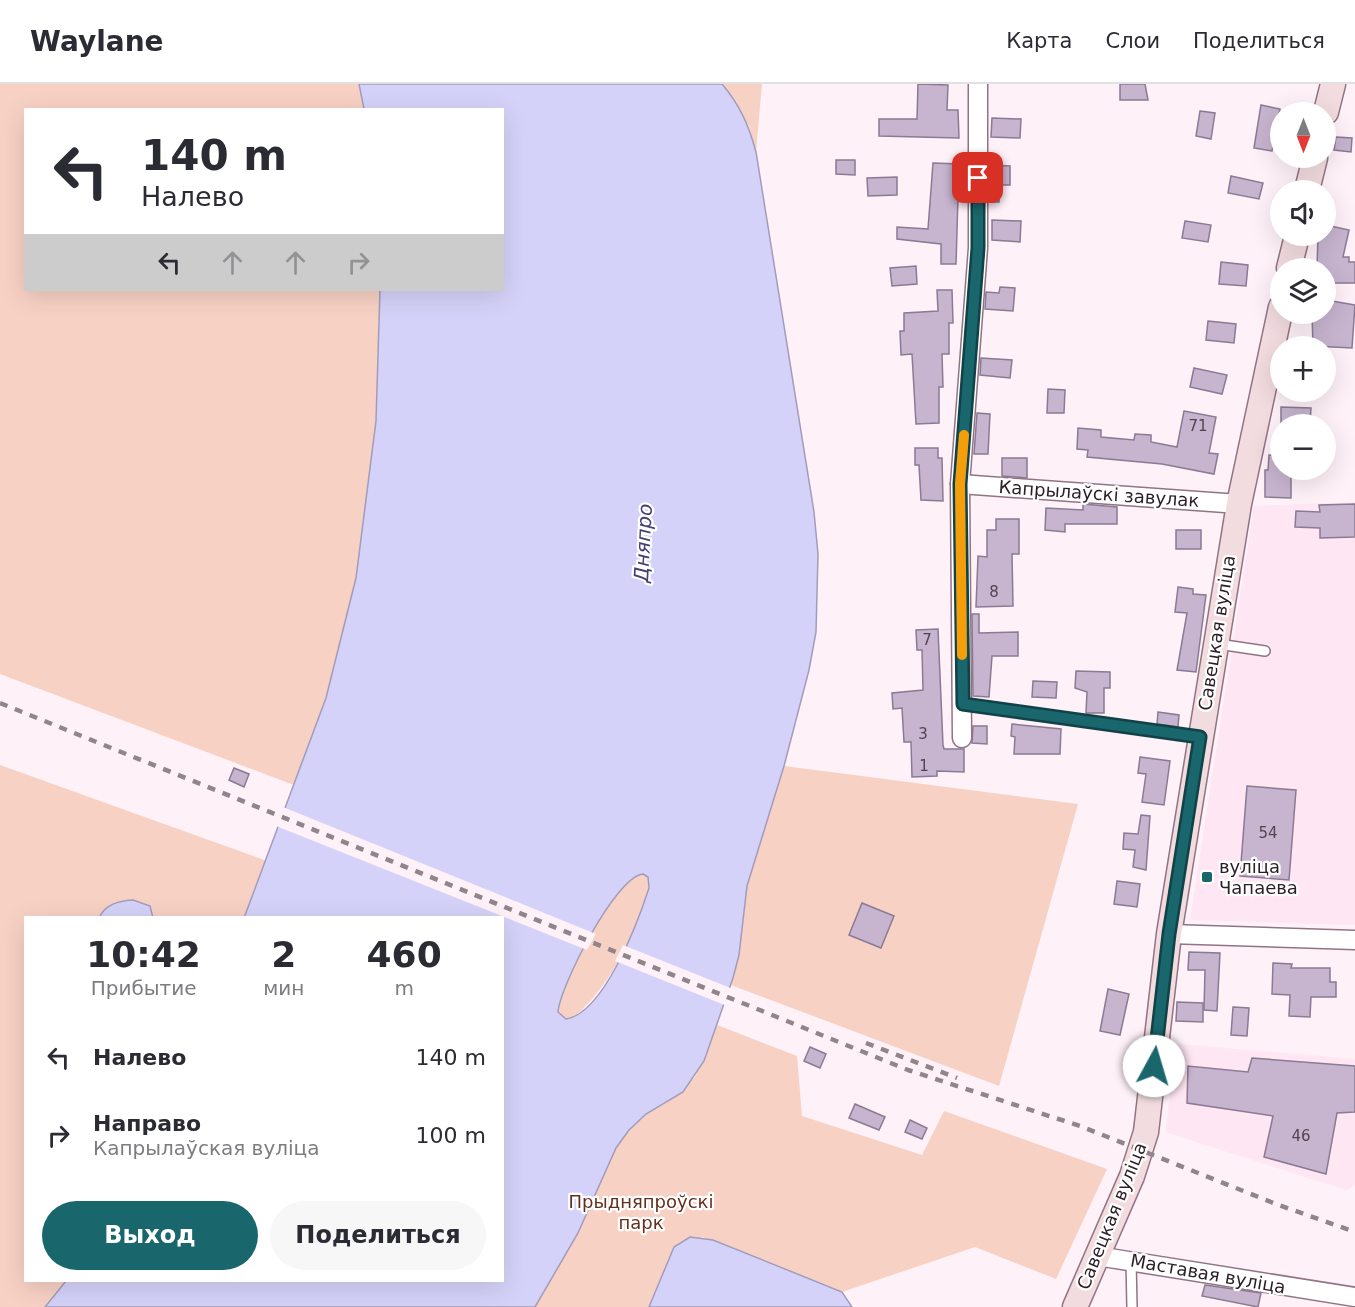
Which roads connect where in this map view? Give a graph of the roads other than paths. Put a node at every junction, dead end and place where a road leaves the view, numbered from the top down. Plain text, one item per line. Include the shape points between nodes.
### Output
1 (978, 84) edge
2 (1333, 84) edge
3 (1328, 102) edge
4 (1277, 324) edge
5 (960, 484) junction
6 (1239, 504) junction
7 (1216, 644) junction
8 (1265, 651) dead end
9 (963, 704) junction
10 (1200, 737) junction
11 (962, 738) dead end
12 (1169, 934) junction
13 (1355, 940) edge
14 (1097, 1256) junction
15 (1131, 1260) junction
16 (1355, 1297) edge
17 (1075, 1307) edge
18 (1132, 1307) edge

1 - 5 street via 978,248
2 - 3 main road
4 - 6 main road, Савецкая вуліца
5 - 6 street, Капрылаўскі завулак
5 - 9 street
6 - 7 main road, Савецкая вуліца
7 - 8 lane
7 - 10 main road, Савецкая вуліца
9 - 10 lane
9 - 11 street
10 - 12 main road, Савецкая вуліца
12 - 13 street
12 - 14 main road, Савецкая вуліца via 1146,1132 1132,1176
14 - 15 street, Маставая вуліца
14 - 17 main road, Савецкая вуліца
15 - 16 street, Маставая вуліца
15 - 18 lane

